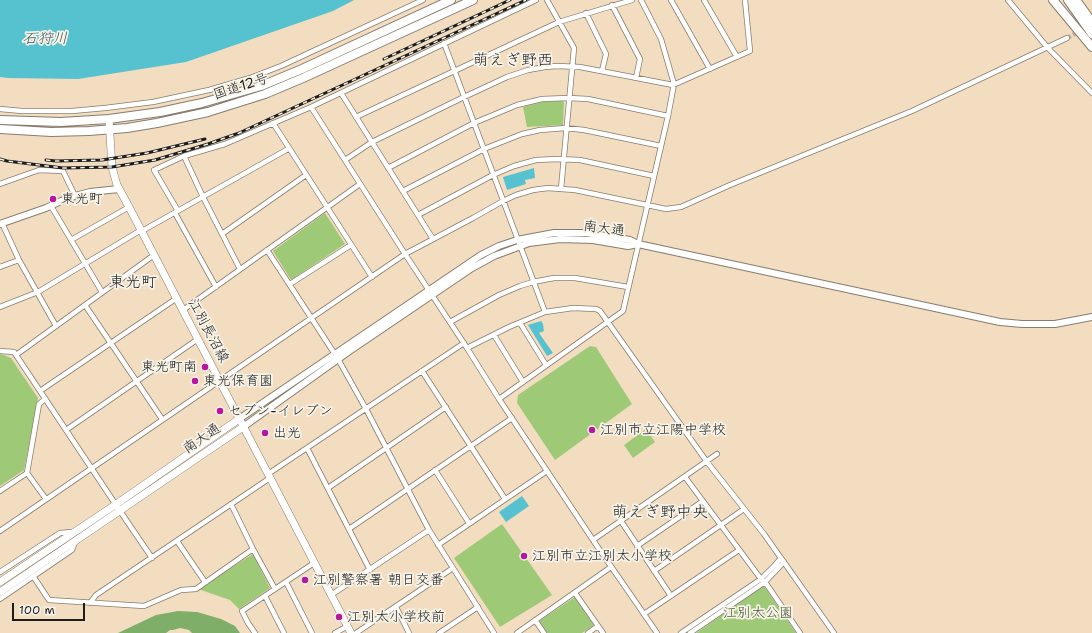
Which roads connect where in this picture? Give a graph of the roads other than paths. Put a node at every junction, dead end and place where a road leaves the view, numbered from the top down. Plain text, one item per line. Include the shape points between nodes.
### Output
1 (423, 0) edge
2 (451, 0) edge
3 (473, 0) edge
4 (536, 0) edge
5 (547, 0) edge
6 (632, 0) edge
7 (641, 0) edge
8 (671, 0) edge
9 (704, 0) edge
10 (745, 0) edge
11 (1008, 0) edge
12 (1053, 0) edge
13 (1068, 0) edge
14 (1076, 0) edge
15 (612, 5) junction
16 (586, 13) junction
17 (559, 22) junction
18 (1092, 22) edge
19 (1092, 34) edge
20 (1067, 38) tunnel mouth
21 (444, 44) junction
22 (1047, 47) junction
23 (1092, 47) edge
24 (737, 57) junction
25 (572, 66) junction
26 (710, 69) junction
27 (454, 71) junction
28 (602, 71) junction
29 (636, 78) junction
30 (674, 84) junction
31 (341, 93) junction
32 (1092, 93) edge
33 (464, 97) junction
34 (569, 98) junction
35 (311, 107) junction
36 (0, 109) edge
37 (668, 116) junction
38 (356, 117) junction
39 (109, 119) junction
40 (0, 120) edge
41 (272, 123) junction
42 (474, 123) junction
43 (566, 128) junction
44 (0, 129) edge
45 (110, 129) junction
46 (372, 142) junction
47 (661, 146) junction
48 (288, 149) junction
49 (484, 149) junction
50 (184, 156) junction
51 (564, 159) junction
52 (345, 160) junction
53 (388, 168) junction
54 (493, 175) junction
55 (306, 176) junction
56 (654, 176) junction
57 (0, 184) edge
58 (360, 184) junction
59 (119, 189) junction
60 (561, 189) junction
61 (403, 191) junction
62 (75, 196) junction
63 (203, 197) junction
64 (503, 200) junction
65 (648, 205) junction
66 (51, 206) junction
67 (129, 207) junction
68 (327, 207) junction
69 (176, 212) junction
70 (418, 215) junction
71 (1, 224) edge
72 (141, 230) junction
73 (222, 234) junction
74 (433, 239) junction
75 (71, 240) junction
76 (518, 243) junction
77 (638, 244) junction
78 (351, 245) junction
79 (267, 250) junction
80 (405, 254) junction
81 (154, 255) junction
82 (19, 260) junction
83 (85, 264) junction
84 (0, 267) edge
85 (240, 269) junction
86 (372, 277) junction
87 (533, 282) junction
88 (290, 284) junction
89 (216, 286) junction
90 (628, 287) junction
91 (38, 292) junction
92 (102, 292) junction
93 (430, 293) junction
94 (177, 298) junction
95 (85, 304) junction
96 (0, 307) edge
97 (183, 310) junction
98 (545, 312) junction
99 (1092, 317) edge
100 (311, 318) junction
101 (608, 321) junction
102 (450, 322) junction
103 (520, 322) junction
104 (56, 326) junction
105 (494, 335) junction
106 (198, 339) junction
107 (111, 343) junction
108 (466, 345) junction
109 (0, 351) edge
110 (16, 355) junction
111 (337, 356) junction
112 (546, 365) junction
113 (422, 371) junction
114 (137, 381) junction
115 (220, 381) junction
116 (523, 382) junction
117 (40, 391) junction
118 (45, 399) junction
119 (499, 399) junction
120 (446, 407) junction
121 (366, 409) junction
122 (512, 418) junction
123 (162, 419) junction
124 (239, 419) junction
125 (243, 427) junction
126 (66, 430) junction
127 (470, 446) junction
128 (307, 448) junction
129 (386, 448) junction
130 (717, 454) dead end
131 (708, 462) junction
132 (91, 468) junction
133 (435, 470) junction
134 (547, 471) junction
135 (27, 473) junction
136 (269, 476) junction
137 (685, 477) junction
138 (328, 488) junction
139 (408, 489) junction
140 (0, 491) edge
141 (46, 499) junction
142 (505, 499) junction
143 (703, 501) junction
144 (231, 504) junction
145 (115, 505) junction
146 (744, 509) junction
147 (120, 511) junction
148 (621, 521) junction
149 (469, 524) junction
150 (720, 525) junction
151 (349, 529) junction
152 (0, 530) edge
153 (429, 530) junction
154 (74, 532) junction
155 (593, 540) junction
156 (177, 541) junction
157 (75, 542) junction
158 (438, 545) junction
159 (637, 546) junction
160 (253, 550) junction
161 (739, 550) junction
162 (152, 558) junction
163 (782, 560) junction
164 (314, 563) junction
165 (611, 567) junction
166 (453, 568) junction
167 (370, 570) junction
168 (654, 571) junction
169 (0, 572) edge
170 (33, 576) junction
171 (763, 580) junction
172 (0, 582) edge
173 (205, 582) junction
174 (286, 582) junction
175 (275, 589) junction
176 (0, 592) edge
177 (575, 593) junction
178 (331, 595) junction
179 (265, 596) junction
180 (671, 596) junction
181 (0, 599) edge
182 (90, 603) junction
183 (396, 606) junction
184 (478, 607) junction
185 (644, 614) junction
186 (535, 620) junction
187 (598, 626) junction
188 (349, 630) edge
189 (255, 633) edge
190 (284, 633) edge
191 (312, 633) edge
192 (335, 633) edge
193 (356, 633) edge
194 (409, 633) edge
195 (439, 633) edge
196 (494, 633) edge
197 (517, 633) edge
198 (544, 633) edge
199 (588, 633) edge
200 (603, 633) edge
201 (657, 633) edge
202 (681, 633) edge
203 (690, 633) edge
204 (800, 633) edge
205 (834, 633) edge

1 - 36 street via 281,66 209,90 153,102 72,111
2 - 39 highway, 国道12号 via 261,86 202,103
3 - 45 highway, 国道12号 via 265,94 178,119
4 - 21 street
5 - 17 street
6 - 15 street
7 - 30 street via 661,39
8 - 26 street
9 - 24 street
10 - 24 street via 750,51
11 - 22 street
12 - 23 highway
13 - 19 highway
14 - 18 highway
15 - 16 street
15 - 29 street via 640,59
16 - 17 street
16 - 28 street via 606,54
17 - 25 street via 574,48
17 - 27 street
20 - 22 street
21 - 27 street
21 - 31 street
22 - 32 street
22 - 65 street via 912,111 730,185 686,206 671,209
24 - 26 street
25 - 28 street
25 - 33 street via 528,70
25 - 34 street
26 - 30 street
27 - 33 street
27 - 38 street
28 - 29 street
29 - 30 street
30 - 37 street
31 - 35 street
31 - 38 street
33 - 42 street
33 - 46 street
34 - 37 street via 588,99
34 - 42 street via 542,99 525,103
34 - 43 street
35 - 41 street
35 - 52 street
37 - 47 street
38 - 46 street
39 - 40 highway, 国道12号 via 60,122
39 - 45 main road, 江別長沼線
41 - 48 street
41 - 50 street via 225,144
42 - 49 street
42 - 53 street
43 - 47 street
43 - 49 street via 532,131
43 - 51 street
44 - 45 highway, 国道12号 via 51,132
45 - 59 main road, 江別長沼線 via 112,167
46 - 52 street
46 - 53 street
47 - 56 street
48 - 55 street
48 - 63 street
49 - 54 street
49 - 61 street
50 - 63 street
50 - 69 street via 154,170
51 - 54 street via 529,162
51 - 56 street
51 - 60 street
52 - 58 street
53 - 61 street
54 - 64 street
54 - 70 street
55 - 68 street
55 - 73 street
56 - 65 street
57 - 62 street via 39,170 63,171
58 - 68 street
58 - 80 street
59 - 62 street
59 - 67 main road, 江別長沼線
60 - 64 street via 538,189
60 - 65 street
61 - 70 street
62 - 66 street
63 - 69 street
63 - 73 street
64 - 74 street
64 - 76 street
65 - 77 street
66 - 71 street
66 - 75 street
67 - 72 main road, 江別長沼線
67 - 75 street
68 - 78 street
68 - 79 street
69 - 72 street
69 - 89 street
70 - 74 street
71 - 82 street
72 - 81 main road, 江別長沼線
72 - 83 street
73 - 85 street
74 - 80 street
75 - 83 street
76 - 77 street, 南大通 via 547,234 578,232 595,233
76 - 87 street
76 - 93 street, 南大通 via 499,246 481,255
77 - 90 street
77 - 99 street, 南大通 via 1000,322 1055,324
78 - 86 street
78 - 88 street
79 - 85 street
79 - 88 street
80 - 86 street
80 - 93 street
81 - 92 street
81 - 94 main road, 江別長沼線
82 - 84 street
82 - 91 street
83 - 91 street
83 - 92 street
85 - 89 street
86 - 100 street
87 - 90 street via 570,278
87 - 98 street
87 - 102 street via 499,294
88 - 100 street
89 - 97 street
90 - 101 street via 623,311
91 - 96 street
91 - 104 street
92 - 95 street
93 - 102 street
93 - 111 street, 南大通
94 - 97 main road, 江別長沼線
94 - 107 street
95 - 104 street
95 - 107 street
97 - 106 main road, 江別長沼線
98 - 101 street via 573,308 596,309
98 - 103 street
100 - 111 street
100 - 115 street
101 - 112 street
101 - 131 street
102 - 108 street
103 - 105 street
103 - 112 street
104 - 110 street
105 - 108 street
105 - 116 street
106 - 114 street
106 - 115 main road, 江別長沼線
107 - 114 street
107 - 117 street
108 - 113 street
108 - 119 street
109 - 110 street via 14,352
110 - 117 street
111 - 121 street
111 - 124 street, 南大通
111 - 125 street, 南大通
112 - 116 street
113 - 120 street
113 - 121 street
114 - 123 street
114 - 126 street
115 - 123 street
115 - 124 main road, 江別長沼線
116 - 119 street
117 - 118 street
118 - 126 street
118 - 135 street via 39,404
119 - 122 street
120 - 127 street
120 - 129 street
121 - 128 street
121 - 129 street
122 - 127 street
122 - 134 street
123 - 132 street
124 - 125 main road, 江別長沼線
124 - 145 main road, 南大通
125 - 136 main road, 江別長沼線
125 - 147 main road, 南大通
126 - 132 street
127 - 133 street
127 - 142 street
128 - 136 street
128 - 138 street
129 - 138 street
129 - 139 street
130 - 131 street
131 - 137 street
131 - 146 street
132 - 141 street
132 - 145 street
133 - 139 street
133 - 149 street
134 - 142 street
134 - 155 street
135 - 140 street
135 - 141 street
136 - 144 street
136 - 164 main road, 江別長沼線
137 - 143 street
137 - 148 street
138 - 151 street
139 - 151 street
139 - 153 street
141 - 152 street
142 - 149 street
143 - 150 street
143 - 159 street
144 - 156 street
144 - 160 street
145 - 147 street
145 - 154 main road, 南大通
146 - 150 street
146 - 163 street
147 - 157 main road, 南大通
147 - 162 street
148 - 155 street
148 - 159 street
149 - 158 street
150 - 161 street
150 - 168 street
151 - 167 street
153 - 158 street
153 - 167 street
154 - 169 street via 60,532
154 - 172 main road, 南大通
155 - 165 street
156 - 162 street
156 - 173 street
157 - 170 street via 72,550
157 - 176 main road, 南大通
158 - 166 street
159 - 168 street
160 - 173 street
160 - 175 street
161 - 171 street
161 - 180 street
162 - 182 street via 96,595
163 - 171 street
163 - 205 street
164 - 174 street
164 - 178 main road, 江別長沼線
165 - 177 street
165 - 185 street
166 - 183 street
166 - 184 street
167 - 178 street
168 - 180 street
170 - 181 street
170 - 182 street via 49,600
171 - 202 street
171 - 203 street
171 - 204 street
173 - 182 street via 196,588 181,590 144,606
174 - 175 street
174 - 191 street
175 - 179 street
177 - 186 street
177 - 187 street
178 - 188 main road, 江別長沼線
179 - 189 street via 242,611
179 - 190 street
180 - 185 street
183 - 193 street
183 - 194 street
184 - 195 street
184 - 196 street
185 - 201 street
186 - 197 street
186 - 198 street
187 - 199 street
187 - 200 street
188 - 192 street

